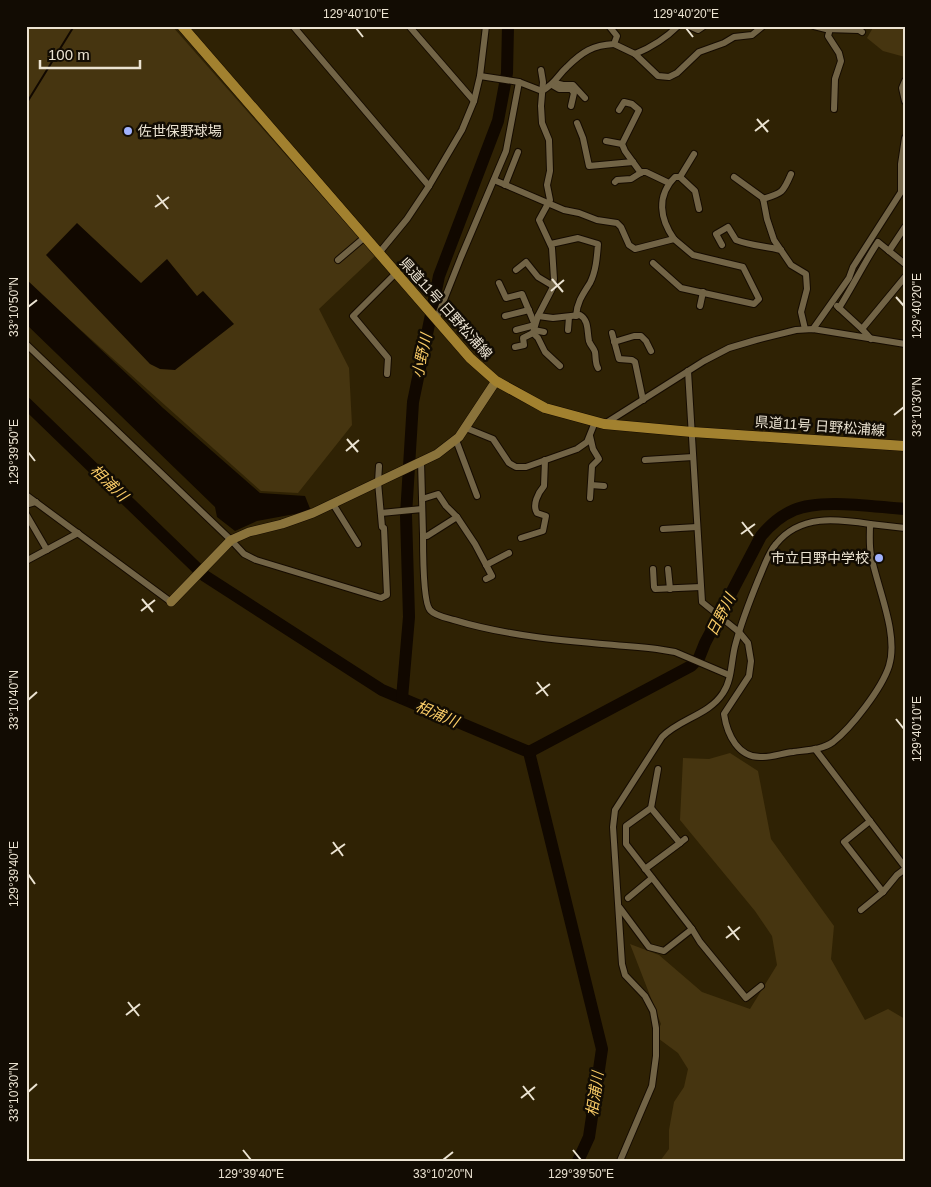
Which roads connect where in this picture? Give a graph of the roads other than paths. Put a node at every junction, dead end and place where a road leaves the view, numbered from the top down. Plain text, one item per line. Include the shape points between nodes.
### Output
1 (182, 26) edge
2 (293, 26) edge
3 (410, 26) edge
4 (486, 26) edge
5 (609, 26) edge
6 (678, 26) edge
7 (689, 26) edge
8 (704, 26) edge
9 (763, 26) edge
10 (814, 26) edge
11 (830, 29) junction
12 (859, 29) edge
13 (614, 44) junction
14 (635, 54) junction
15 (541, 70) dead end
16 (482, 77) junction
17 (905, 81) edge
18 (518, 82) junction
19 (553, 84) junction
20 (542, 91) junction
21 (585, 98) dead end
22 (474, 101) junction
23 (905, 101) edge
24 (571, 106) dead end
25 (834, 109) dead end
26 (619, 110) dead end
27 (577, 124) dead end
28 (905, 138) edge
29 (606, 141) dead end
30 (622, 144) junction
31 (518, 152) dead end
32 (694, 154) dead end
33 (633, 162) junction
34 (641, 173) junction
35 (791, 174) dead end
36 (734, 176) dead end
37 (680, 177) junction
38 (494, 180) junction
39 (615, 182) dead end
40 (668, 183) junction
41 (505, 185) junction
42 (429, 186) junction
43 (903, 194) edge
44 (763, 200) junction
45 (548, 203) junction
46 (699, 209) dead end
47 (905, 227) edge
48 (674, 239) junction
49 (362, 240) junction
50 (551, 244) junction
51 (722, 245) dead end
52 (781, 250) junction
53 (889, 251) junction
54 (379, 253) junction
55 (338, 260) dead end
56 (905, 264) edge
57 (655, 267) dead end
58 (516, 270) dead end
59 (396, 273) junction
60 (905, 277) edge
61 (499, 283) dead end
62 (553, 286) junction
63 (703, 292) junction
64 (832, 303) junction
65 (700, 306) dead end
66 (839, 308) junction
67 (529, 310) junction
68 (505, 316) dead end
69 (538, 316) junction
70 (572, 316) junction
71 (436, 320) junction
72 (534, 329) junction
73 (813, 329) junction
74 (862, 329) junction
75 (516, 330) dead end
76 (568, 330) dead end
77 (805, 330) junction
78 (544, 332) dead end
79 (612, 333) dead end
80 (871, 339) junction
81 (614, 342) junction
82 (26, 344) edge
83 (905, 344) edge
84 (515, 347) dead end
85 (651, 351) dead end
86 (560, 366) dead end
87 (598, 368) dead end
88 (688, 371) junction
89 (387, 374) dead end
90 (496, 381) junction
91 (643, 400) junction
92 (599, 423) junction
93 (466, 428) junction
94 (692, 432) junction
95 (590, 436) junction
96 (456, 440) junction
97 (905, 446) edge
98 (692, 457) junction
99 (544, 460) junction
100 (645, 460) dead end
101 (419, 462) junction
102 (607, 462) dead end
103 (595, 463) junction
104 (379, 466) dead end
105 (379, 481) junction
106 (591, 485) junction
107 (604, 486) dead end
108 (26, 495) edge
109 (477, 496) dead end
110 (590, 498) dead end
111 (422, 499) junction
112 (36, 502) junction
113 (333, 504) junction
114 (26, 505) edge
115 (422, 509) junction
116 (381, 513) junction
117 (26, 514) edge
118 (457, 517) junction
119 (870, 524) junction
120 (697, 527) junction
121 (905, 528) edge
122 (663, 529) dead end
123 (78, 533) junction
124 (422, 535) junction
125 (521, 538) dead end
126 (229, 541) junction
127 (358, 544) dead end
128 (47, 550) junction
129 (509, 553) dead end
130 (26, 562) edge
131 (486, 565) junction
132 (653, 569) dead end
133 (668, 569) dead end
134 (486, 579) dead end
135 (701, 587) junction
136 (670, 588) junction
137 (173, 599) joint
138 (736, 630) junction
139 (729, 675) junction
140 (815, 749) junction
141 (658, 769) dead end
142 (651, 808) junction
143 (870, 821) junction
144 (905, 868) edge
145 (645, 869) junction
146 (652, 878) junction
147 (883, 892) junction
148 (628, 898) dead end
149 (619, 907) junction
150 (861, 910) dead end
151 (692, 929) junction
152 (761, 986) dead end
153 (620, 1161) edge

1 - 49 main road, 県道11号 日野松浦線
2 - 42 street
3 - 22 street
4 - 16 street
5 - 13 street via 616,36
6 - 14 street via 652,47
7 - 8 street via 698,30
9 - 14 street via 752,35 734,38 699,52 669,77 658,76
10 - 11 street
11 - 12 street
11 - 25 street via 828,36 841,61 835,78
13 - 14 street
13 - 19 street via 590,48
15 - 20 street
16 - 18 street
16 - 22 street
17 - 23 street via 902,88
18 - 20 street
18 - 38 street via 506,151
19 - 20 street
19 - 21 street via 573,85
19 - 24 street via 559,89 571,89 574,93
20 - 45 street via 542,123 549,140
22 - 42 street via 462,130
26 - 30 street via 624,102 639,110
27 - 33 street via 589,166
28 - 43 street via 901,164
29 - 30 street
30 - 33 street
31 - 41 street
32 - 37 street
33 - 34 street
34 - 39 street
34 - 40 street via 646,172
35 - 44 street via 780,194
36 - 44 street
37 - 40 street via 675,176
37 - 46 street via 695,192
38 - 41 street
38 - 71 street
40 - 48 street via 662,214
41 - 45 street
42 - 54 street via 407,220
43 - 64 street
44 - 52 street via 774,240
45 - 48 street via 596,220 617,223 635,249
45 - 50 street via 539,220
47 - 53 street
48 - 63 street via 693,255 743,267 759,299 754,304
49 - 54 main road, 県道11号 日野松浦線
49 - 55 street
50 - 62 street
50 - 70 street via 578,238 598,244 591,281
51 - 52 street via 716,234 731,225 736,240
52 - 77 street via 791,265 806,274 808,289 800,312
53 - 56 street
53 - 66 street via 878,242
54 - 59 main road, 県道11号 日野松浦線
57 - 63 street via 681,288
58 - 62 street via 526,262 538,277
59 - 71 main road, 県道11号 日野松浦線
59 - 89 street via 353,316 388,358
60 - 74 street
61 - 67 street via 506,298 522,294
62 - 69 street
63 - 65 street
64 - 66 street
64 - 73 street
66 - 74 street
67 - 68 street
67 - 72 street
69 - 70 street
69 - 72 street
70 - 76 street
70 - 87 street via 583,316 586,321
71 - 90 main road, 県道11号 日野松浦線
72 - 75 street
72 - 78 street
72 - 84 street via 523,338 524,345
72 - 86 street via 545,352
73 - 77 street
73 - 80 street
74 - 80 street
77 - 88 street via 729,348
79 - 81 street
80 - 83 street
81 - 85 street via 641,336
81 - 91 street via 619,359 634,362
82 - 126 street
88 - 91 street
88 - 94 street
90 - 92 main road, 県道11号 日野松浦線 via 545,408
90 - 93 street
91 - 92 street
92 - 94 main road, 県道11号 日野松浦線
92 - 95 street
93 - 96 street
93 - 99 street via 493,438 503,456 516,467
94 - 97 main road, 県道11号 日野松浦線
94 - 98 street
95 - 99 street via 577,449
95 - 103 street via 599,459
96 - 101 street
96 - 109 street
98 - 100 street
98 - 120 street
99 - 125 street via 544,486 534,510 546,516 543,531
101 - 105 street
101 - 111 street
102 - 103 street
103 - 106 street
104 - 105 street
105 - 113 street
105 - 116 street
106 - 107 street
106 - 110 street
108 - 112 street
111 - 115 street
111 - 118 street via 438,494
112 - 114 street
112 - 123 street
113 - 126 street
113 - 127 street
115 - 116 street
115 - 124 street
116 - 126 street via 387,595 381,598 256,560
117 - 128 street
118 - 124 street via 427,536
118 - 131 street
119 - 121 street
119 - 138 street via 825,519 798,526 786,534 774,545
119 - 140 street via 870,552 892,645 890,664 882,683 851,724 832,743
120 - 122 street
120 - 135 street
123 - 128 street
123 - 137 street
124 - 139 street via 428,605 431,611 441,616 524,636 657,648 675,652
126 - 137 street
128 - 130 street
129 - 131 street
131 - 134 street via 492,576
132 - 136 street via 654,587
133 - 136 street
135 - 136 street
135 - 138 street via 702,602
138 - 139 street
138 - 140 street via 748,643 750,661 749,676 724,714 732,739 741,751 762,758
139 - 149 street via 729,684 713,705 662,737 615,810 613,827
140 - 143 street
141 - 142 street
142 - 145 street via 626,826 626,844
142 - 145 street via 682,841
143 - 144 street
143 - 147 street via 844,842
144 - 147 street
145 - 146 street
146 - 148 street
146 - 151 street
147 - 150 street
149 - 151 street via 649,947 664,951
149 - 153 street via 625,974 645,996 653,1011 656,1028 652,1086
151 - 152 street via 746,998

